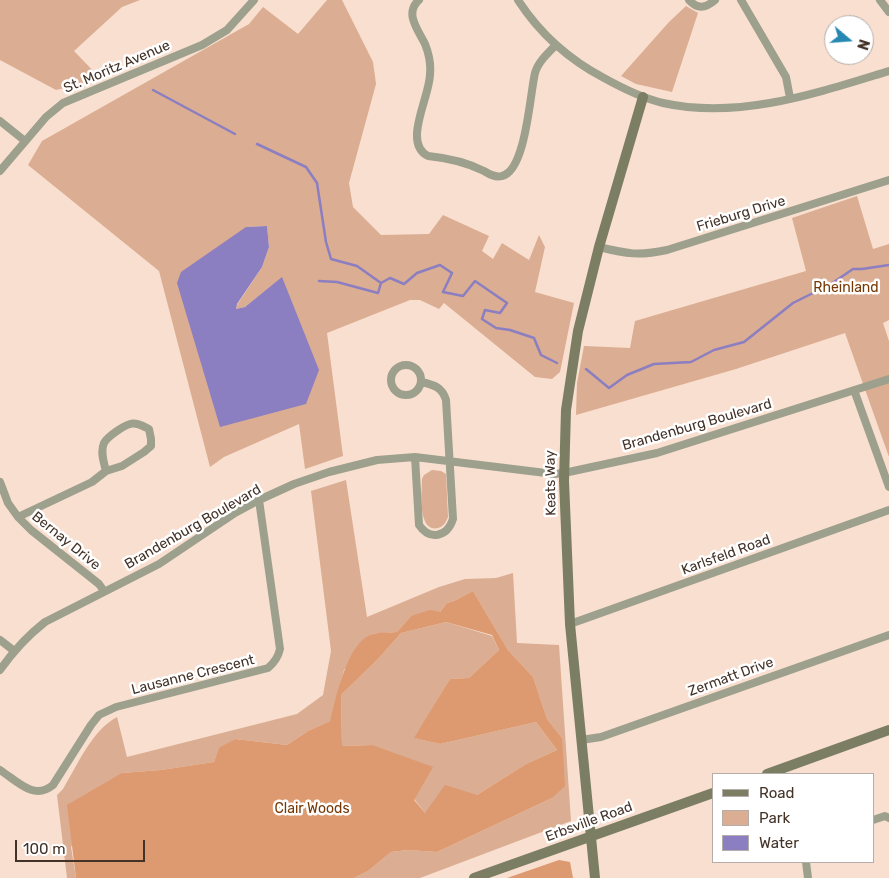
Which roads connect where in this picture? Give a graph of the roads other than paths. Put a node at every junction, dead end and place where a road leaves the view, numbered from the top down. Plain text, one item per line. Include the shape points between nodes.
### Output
1 (254, 0) edge
2 (419, 0) edge
3 (518, 0) edge
4 (689, 0) edge
5 (715, 0) edge
6 (741, 0) edge
7 (880, 0) edge
8 (889, 12) edge
9 (556, 45) junction
10 (889, 70) edge
11 (643, 97) junction
12 (790, 98) junction
13 (0, 121) edge
14 (25, 141) junction
15 (0, 171) edge
16 (889, 180) edge
17 (599, 247) junction
18 (889, 379) edge
19 (422, 382) junction
20 (854, 390) junction
21 (416, 457) junction
22 (449, 462) junction
23 (106, 471) junction
24 (564, 473) junction
25 (0, 482) edge
26 (889, 487) edge
27 (259, 500) junction
28 (889, 510) edge
29 (18, 517) junction
30 (104, 591) junction
31 (570, 624) junction
32 (889, 635) edge
33 (0, 640) edge
34 (13, 650) junction
35 (0, 670) edge
36 (889, 730) edge
37 (581, 740) junction
38 (0, 770) edge
39 (790, 770) edge
40 (773, 773) edge
41 (712, 793) edge
42 (889, 818) edge
43 (874, 820) edge
44 (590, 836) junction
45 (806, 863) edge
46 (474, 878) edge
47 (594, 878) edge
48 (808, 878) edge

1 - 14 street, St. Moritz Avenue via 227,30 202,45 63,103
2 - 9 street via 412,9 412,18 426,46 430,79 416,134 419,148 428,156 464,162 493,176 509,173 516,162 528,119 535,71
3 - 9 street
4 - 5 street via 702,8
6 - 12 street via 786,77
7 - 8 street
9 - 11 street via 582,66
10 - 12 street via 822,92
11 - 12 street via 663,103 738,108
11 - 17 street, Keats Way
13 - 14 street
14 - 15 street, St. Moritz Avenue
16 - 17 street, Frieburg Drive via 667,250 632,255
17 - 24 street, Keats Way via 571,370
18 - 20 street, Brandenburg Boulevard
19 - 19 street via 417,369 409,365 399,366 391,378 397,392 407,395 416,392
19 - 22 street via 435,385 444,392
20 - 24 street, Brandenburg Boulevard via 657,453
20 - 26 street
21 - 22 street, Brandenburg Boulevard
21 - 22 street via 419,525 430,534 444,533 453,519
21 - 27 street, Brandenburg Boulevard via 377,460 329,472
22 - 24 street, Brandenburg Boulevard
23 - 23 street via 122,466 144,452 150,446 148,429 130,423 109,437 102,452
23 - 29 street via 92,482
24 - 31 street, Keats Way
25 - 29 street, Bernay Drive
27 - 30 street, Brandenburg Boulevard via 159,564
27 - 38 street, Lausanne Crescent via 280,649 273,664 268,668 116,707 99,715 47,790 34,792
28 - 31 street, Karlsfeld Road
29 - 30 street, Bernay Drive
30 - 34 street, Brandenburg Boulevard via 45,622
31 - 37 street, Keats Way
32 - 37 street, Zermatt Drive via 600,737
33 - 34 street
34 - 35 street, Brandenburg Boulevard
36 - 39 street
37 - 44 street, Keats Way
39 - 40 street
41 - 44 street, Erbsville Road
42 - 43 street
44 - 46 street, Erbsville Road
44 - 47 street, Keats Way
45 - 48 street

